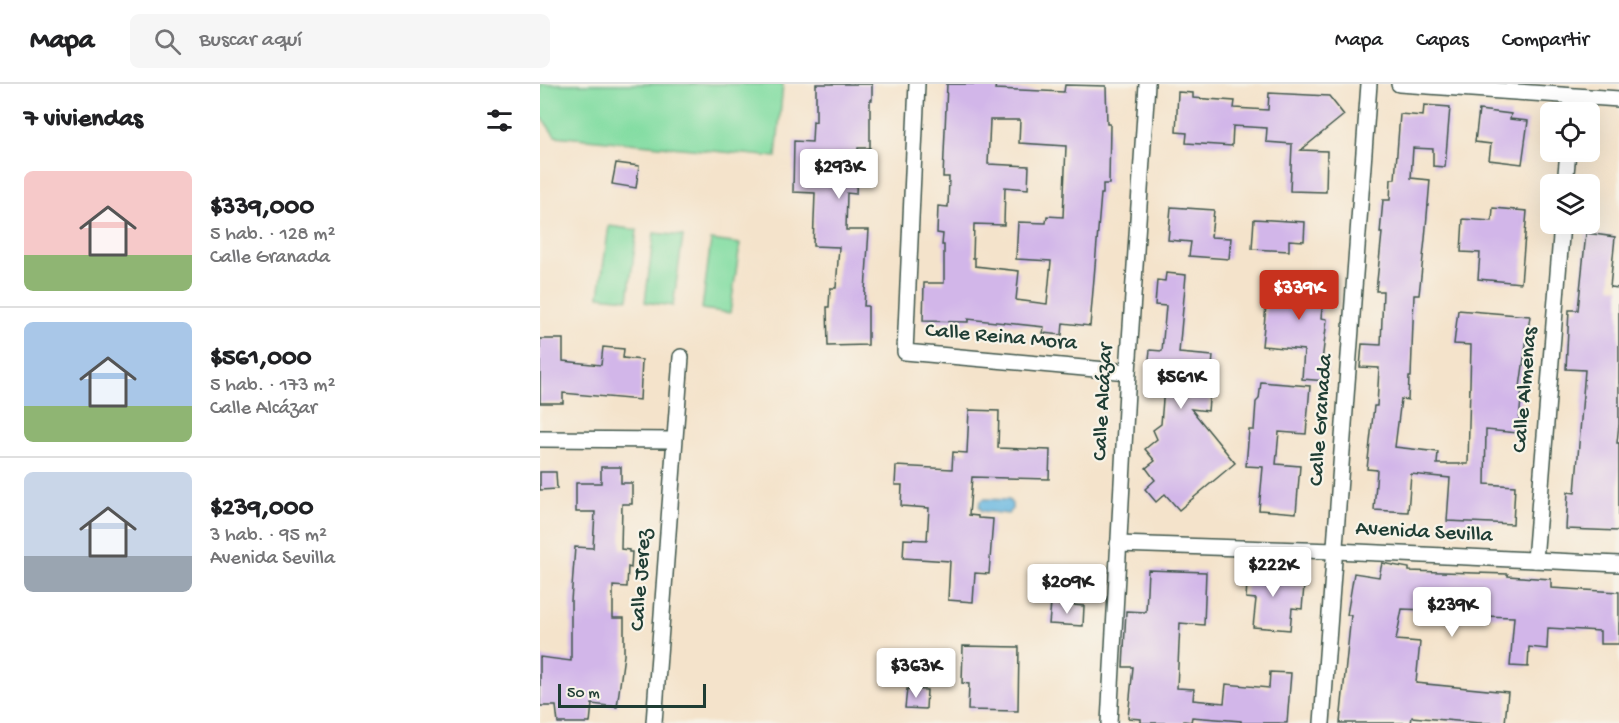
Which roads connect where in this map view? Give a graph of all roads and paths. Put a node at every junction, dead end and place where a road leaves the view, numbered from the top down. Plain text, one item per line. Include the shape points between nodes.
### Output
1 (917, 84) edge
2 (1147, 84) edge
3 (1369, 84) edge
4 (1399, 84) edge
5 (1572, 97) junction
6 (1619, 99) edge
7 (1572, 102) edge
8 (1561, 234) edge
9 (681, 357) dead end
10 (1128, 372) junction
11 (540, 439) edge
12 (674, 440) junction
13 (1118, 544) junction
14 (1335, 551) junction
15 (1535, 560) junction
16 (1619, 564) edge
17 (654, 723) edge
18 (1108, 723) edge
19 (1322, 723) edge

1 - 10 street, Calle Reina Mora via 905,352
2 - 10 street, Calle Alcázar
3 - 14 street, Calle Granada
4 - 5 street
5 - 6 street
5 - 7 street
8 - 15 street, Calle Almenas
9 - 12 street, Calle Jerez
10 - 13 street, Calle Alcázar
11 - 12 street
12 - 17 street, Calle Jerez
13 - 14 street, Avenida Sevilla
13 - 18 street, Calle Alcázar
14 - 15 street, Avenida Sevilla
14 - 19 street, Calle Granada
15 - 16 street, Avenida Sevilla

